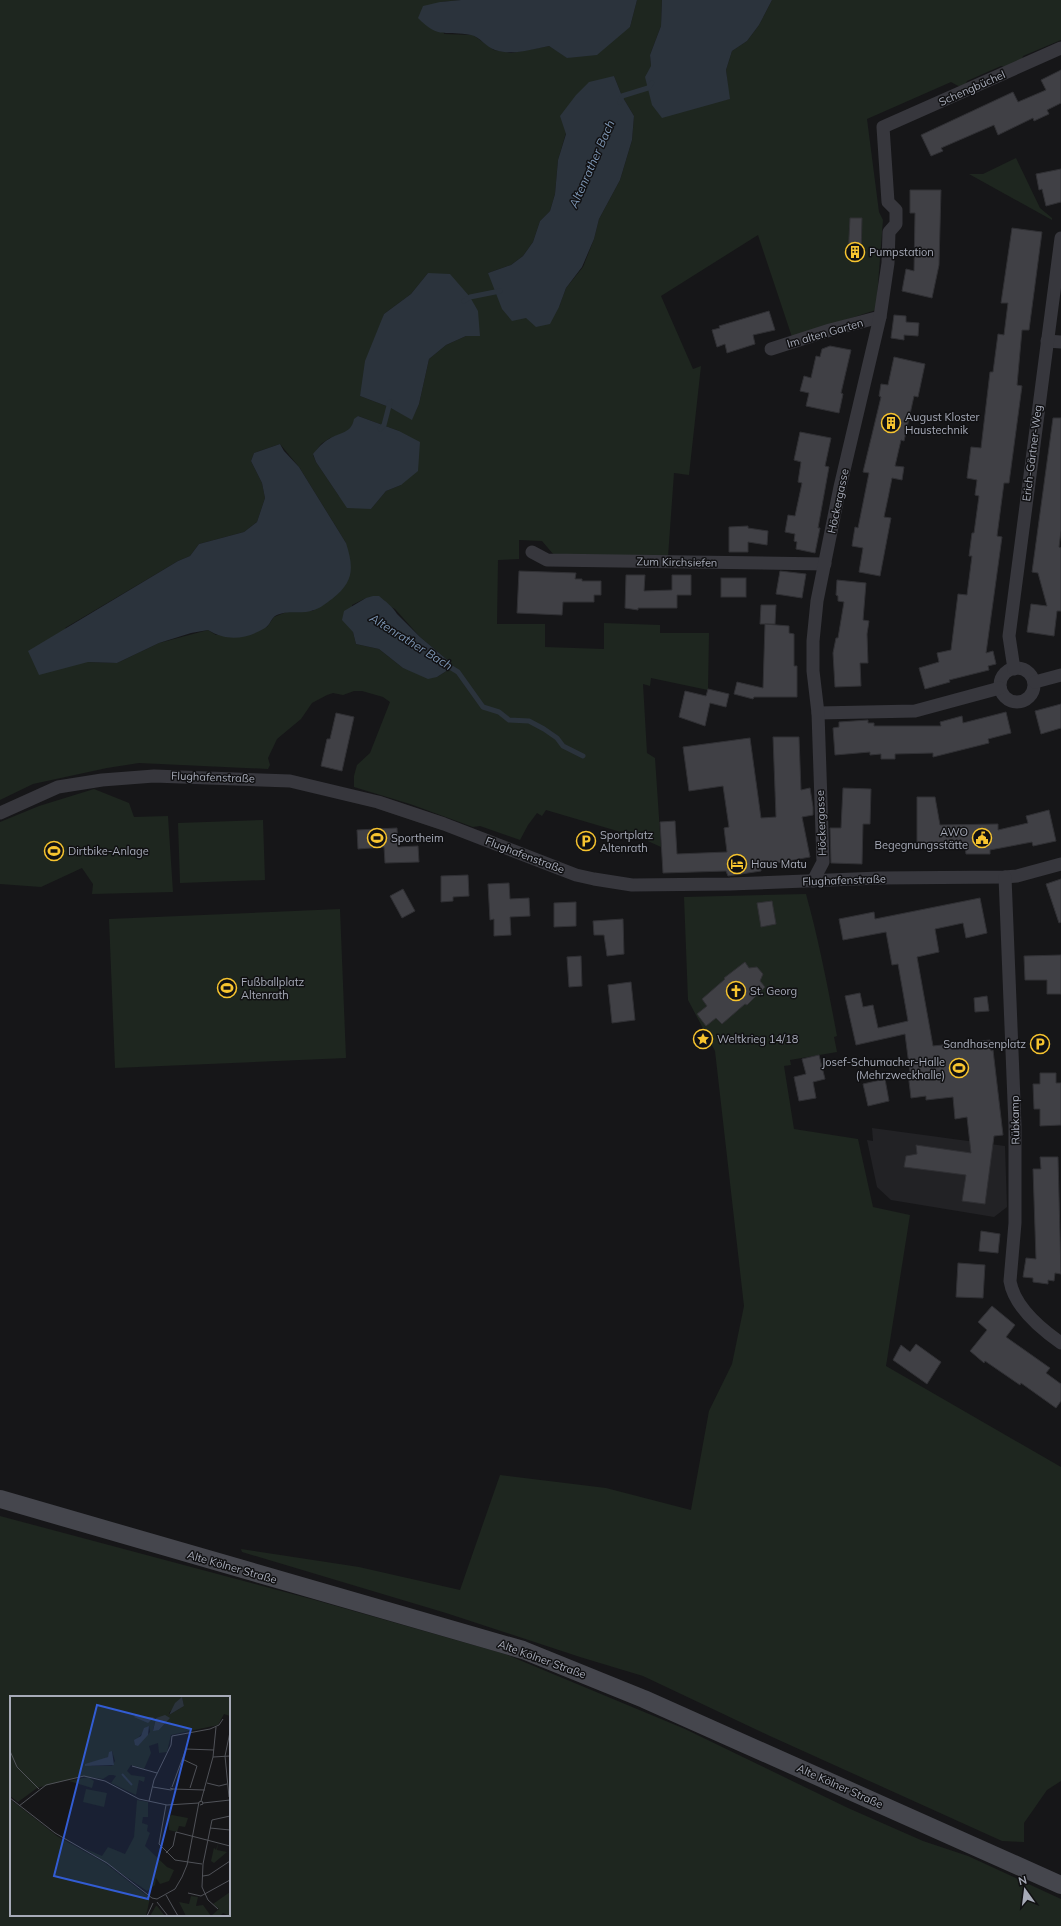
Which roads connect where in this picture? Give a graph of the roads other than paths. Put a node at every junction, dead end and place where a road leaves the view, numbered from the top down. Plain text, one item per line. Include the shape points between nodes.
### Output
1 (1061, 48) edge
2 (883, 127) joint
3 (1061, 238) edge
4 (880, 318) junction
5 (1047, 341) junction
6 (1061, 342) edge
7 (771, 349) dead end
8 (532, 552) dead end
9 (825, 564) junction
10 (1014, 669) junction
11 (1061, 675) edge
12 (1035, 682) junction
13 (1000, 688) junction
14 (818, 713) junction
15 (0, 813) edge
16 (1061, 864) edge
17 (1005, 877) junction
18 (813, 881) junction
19 (1061, 1343) edge
20 (0, 1499) edge
21 (1061, 1885) edge

1 - 2 street, Schengbüchel
2 - 4 street, Höckergasse via 888,202 896,210 896,224 889,232 888,263
3 - 5 street, Erich-Gärtner-Weg
4 - 7 street, Im alten Garten via 830,330
4 - 9 street, Höckergasse
5 - 6 street
5 - 10 street, Erich-Gärtner-Weg via 1009,636
8 - 9 street, Zum Kirchsiefen via 547,560
9 - 14 street, Höckergasse via 812,641
10 - 12 street via 1025,670
10 - 13 street via 1002,676
11 - 12 street
12 - 13 street via 1031,696 1019,703 1008,700
13 - 14 street via 915,711
14 - 18 street, Höckergasse via 822,862
15 - 18 street, Flughafenstraße via 58,787 102,780 154,776 290,781 378,802 594,880 632,885
16 - 17 street, Flughafenstraße
17 - 18 street, Flughafenstraße
17 - 19 street, Rübkamp via 1015,1126 1015,1223 1010,1281 1011,1288 1024,1309
20 - 21 main road, Alte Kölner Straße via 523,1650 644,1699

